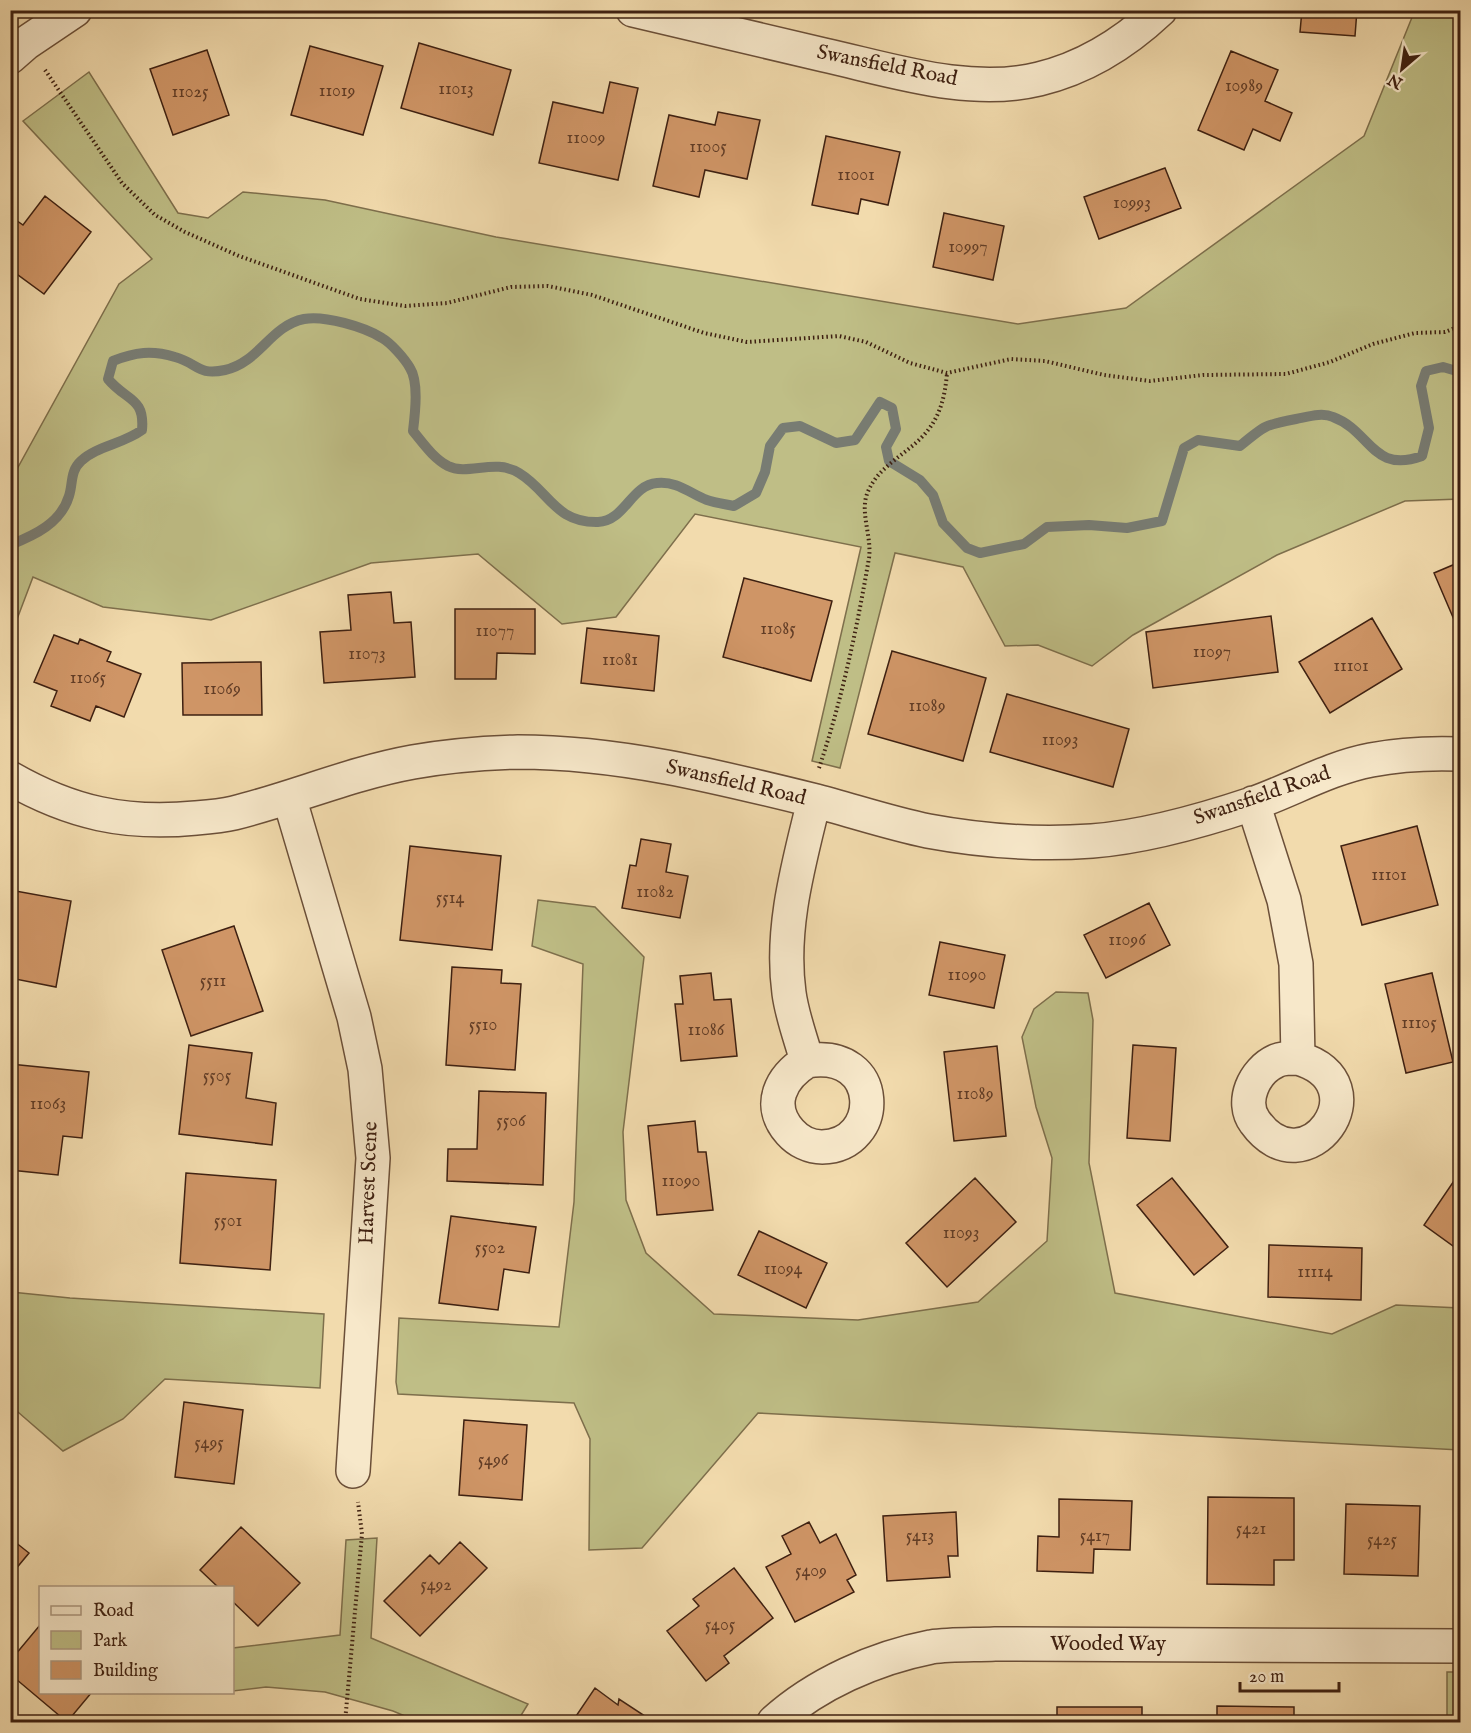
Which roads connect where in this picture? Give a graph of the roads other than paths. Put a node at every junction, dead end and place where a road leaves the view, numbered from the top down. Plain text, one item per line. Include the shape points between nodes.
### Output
1 (75, 10) edge
2 (633, 10) edge
3 (1160, 10) edge
4 (10, 57) edge
5 (1461, 754) edge
6 (10, 778) edge
7 (288, 797) junction
8 (814, 801) junction
9 (1253, 803) junction
10 (1298, 1058) dead end
11 (807, 1061) dead end
12 (353, 1471) road end
13 (1461, 1646) edge
14 (774, 1722) edge

1 - 4 street
2 - 3 street, Swansfield Road via 923,78 995,85 1039,79 1088,60 1132,36
5 - 9 street, Swansfield Road via 1413,754 1369,760 1325,773
6 - 7 street, Swansfield Road via 37,794 83,811 128,820 229,815
7 - 8 street, Swansfield Road via 412,762 518,752 640,762
7 - 12 street, Harvest Scene via 354,1017 371,1108 373,1158
8 - 9 street, Swansfield Road via 926,830 994,841 1040,843 1142,833
8 - 11 street via 792,893 788,947 789,994
9 - 10 street via 1284,900 1296,963
13 - 14 street, Wooded Way via 932,1647 850,1673

